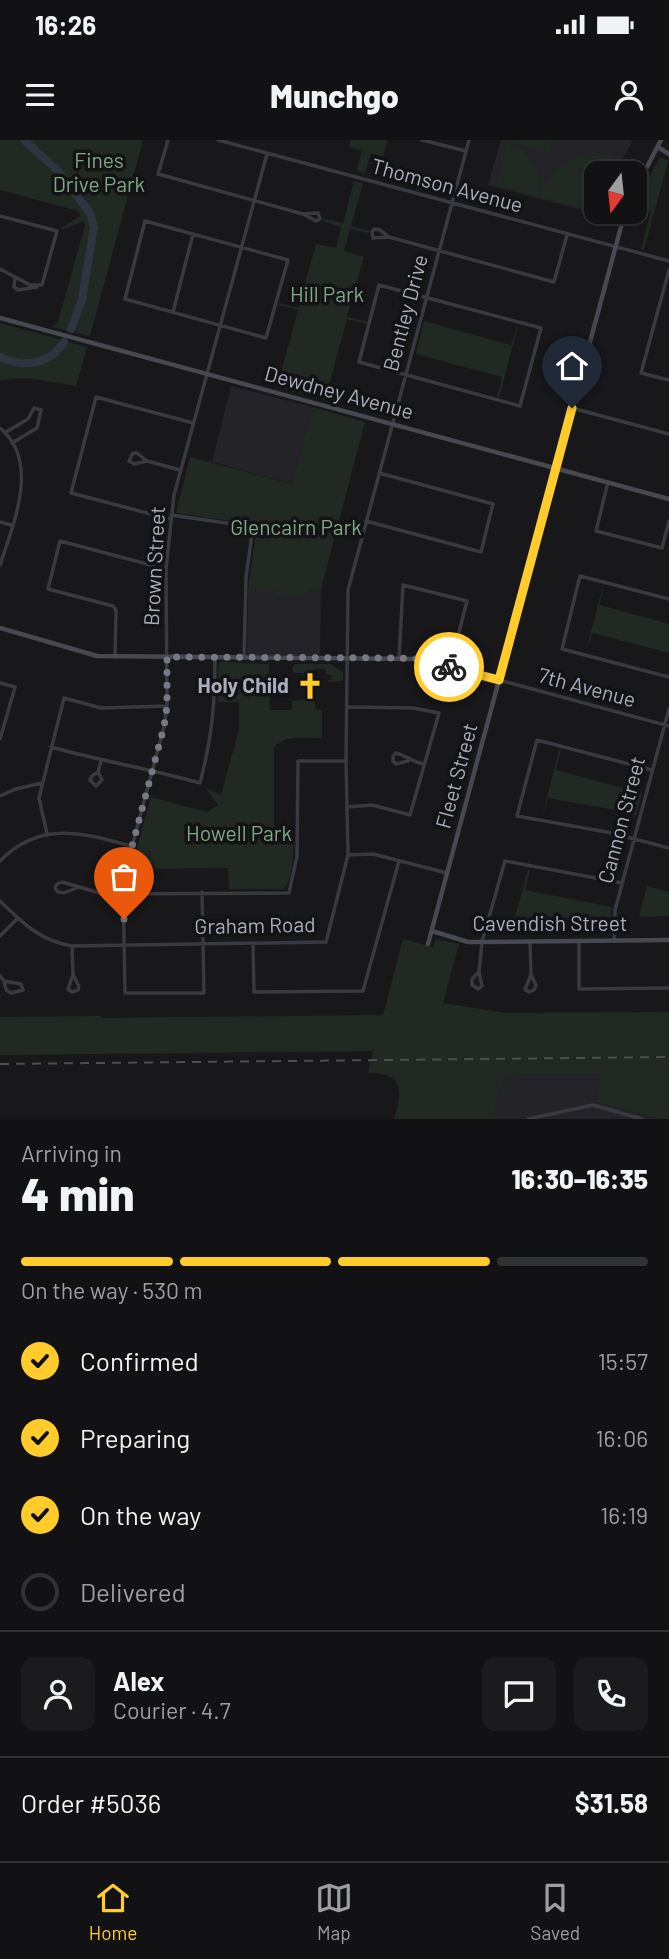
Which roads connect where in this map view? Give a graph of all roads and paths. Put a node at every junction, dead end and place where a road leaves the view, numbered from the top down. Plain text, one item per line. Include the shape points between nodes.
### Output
1 (167, 140) edge
2 (218, 140) edge
3 (422, 140) edge
4 (469, 140) edge
5 (661, 140) edge
6 (658, 147) junction
7 (466, 151) junction
8 (267, 153) junction
9 (669, 154) edge
10 (648, 166) edge
11 (254, 200) junction
12 (452, 204) junction
13 (303, 214) dead end
14 (0, 216) edge
15 (622, 224) edge
16 (193, 234) junction
17 (567, 235) junction
18 (389, 237) dead end
19 (241, 247) junction
20 (615, 247) junction
21 (439, 250) junction
22 (669, 261) edge
23 (0, 269) edge
24 (669, 270) edge
25 (15, 277) junction
26 (42, 285) junction
27 (426, 297) junction
28 (173, 312) junction
29 (0, 318) edge
30 (220, 325) junction
31 (206, 374) junction
32 (406, 375) junction
33 (669, 380) edge
34 (572, 408) junction
35 (193, 423) junction
36 (392, 424) junction
37 (0, 428) edge
38 (6, 432) junction
39 (669, 434) edge
40 (12, 443) junction
41 (147, 461) junction
42 (556, 468) junction
43 (180, 470) junction
44 (379, 473) junction
45 (608, 482) junction
46 (669, 499) edge
47 (171, 517) junction
48 (366, 521) junction
49 (669, 521) edge
50 (0, 522) edge
51 (12, 525) junction
52 (0, 565) edge
53 (166, 569) junction
54 (669, 599) edge
55 (0, 628) edge
56 (114, 657) junction
57 (167, 657) junction
58 (215, 657) junction
59 (244, 658) junction
60 (347, 658) junction
61 (399, 658) junction
62 (450, 667) junction
63 (669, 677) edge
64 (499, 680) junction
65 (0, 683) edge
66 (167, 706) junction
67 (348, 707) junction
68 (669, 709) edge
69 (667, 726) edge
70 (0, 738) edge
71 (51, 747) junction
72 (101, 761) junction
73 (346, 761) junction
74 (408, 761) dead end
75 (424, 765) junction
76 (152, 770) junction
77 (652, 770) junction
78 (98, 772) dead end
79 (42, 783) junction
80 (0, 796) edge
81 (347, 807) junction
82 (47, 834) junction
83 (634, 839) junction
84 (132, 846) junction
85 (669, 848) edge
86 (348, 855) junction
87 (0, 861) edge
88 (399, 861) junction
89 (447, 873) junction
90 (622, 883) junction
91 (79, 887) junction
92 (202, 892) junction
93 (124, 894) junction
94 (0, 901) edge
95 (18, 918) junction
96 (432, 932) junction
97 (0, 936) edge
98 (669, 940) edge
99 (614, 941) junction
100 (530, 942) junction
101 (579, 942) junction
102 (482, 943) junction
103 (124, 944) junction
104 (203, 944) junction
105 (253, 944) junction
106 (428, 944) dead end
107 (72, 946) junction
108 (479, 972) dead end
109 (73, 975) dead end
110 (531, 975) dead end
111 (0, 976) edge
112 (4, 981) junction
113 (669, 988) edge
114 (635, 1118) edge
115 (528, 1119) edge
116 (642, 1119) edge

1 - 11 street via 158,174
2 - 8 street, Thomson Avenue
3 - 7 street
4 - 7 street, Bentley Drive
5 - 6 street
6 - 9 street
6 - 10 street
7 - 12 street, Bentley Drive
8 - 11 street, Brown Street
8 - 12 street, Thomson Avenue
11 - 13 street
11 - 19 street, Brown Street
12 - 17 street, Thomson Avenue
12 - 21 street, Bentley Drive
14 - 26 street via 57,231
15 - 20 street, Fleet Street
16 - 19 street
16 - 28 street
16 - 28 street via 145,221 131,273 125,299
17 - 20 street, Thomson Avenue
17 - 21 street via 554,282
18 - 21 street
19 - 30 street, Brown Street
19 - 30 street via 288,260 266,338
20 - 22 street, Thomson Avenue
20 - 34 street, Fleet Street
21 - 27 street, Bentley Drive
23 - 25 street
24 - 33 street via 641,373
25 - 26 street
25 - 26 street via 18,290
27 - 32 street, Bentley Drive
27 - 32 street via 379,285 359,362
27 - 32 street via 541,328 520,406
28 - 30 street
29 - 31 street, Dewdney Avenue
30 - 31 street, Brown Street
31 - 35 street, Brown Street
31 - 36 street, Dewdney Avenue
32 - 36 street, Bentley Drive
34 - 39 street
34 - 42 street, Fleet Street
35 - 43 street, Brown Street
35 - 47 street via 96,397 71,493
36 - 42 street, Dewdney Avenue
36 - 44 street, Bentley Drive
37 - 38 street
38 - 40 street
38 - 40 street via 28,419 34,408 41,410 37,428
40 - 51 street via 22,471
41 - 41 street via 137,453 132,453 129,461
41 - 43 street
42 - 45 street, Dewdney Avenue
42 - 64 street, Fleet Street
43 - 47 street, Brown Street
44 - 48 street, Bentley Drive
44 - 48 street via 494,505 481,552
45 - 46 street, Dewdney Avenue
45 - 49 street via 596,531 662,548
47 - 53 street, Brown Street
47 - 59 street via 253,527 246,576
48 - 60 street, Bentley Drive via 348,590
50 - 51 street
51 - 52 street
53 - 56 street via 60,541 48,589 113,606
53 - 57 street, Brown Street
54 - 63 street via 580,576 562,649
55 - 56 street, 7th Avenue
56 - 57 street, 7th Avenue
57 - 58 street, 7th Avenue
57 - 66 street, Brown Street
58 - 59 street, 7th Avenue
58 - 76 street via 211,741 200,783
59 - 60 street, 7th Avenue
60 - 61 street, 7th Avenue
60 - 67 street, Graham Road
61 - 62 street, 7th Avenue
61 - 62 street via 403,585 467,601
62 - 64 street, 7th Avenue
64 - 69 street, 7th Avenue
64 - 89 street, Fleet Street
65 - 70 street via 15,687
66 - 71 street via 101,708 64,698
66 - 76 street, Brown Street
67 - 73 street, Graham Road
67 - 75 street via 439,713
68 - 69 street, Cannon Street
69 - 77 street, Cannon Street
71 - 72 street
71 - 79 street
72 - 76 street
72 - 78 street
73 - 81 street, Graham Road
73 - 92 street via 298,761 297,856 289,892
74 - 75 street
75 - 81 street via 410,815 372,805
76 - 84 street, Brown Street
77 - 83 street, Cannon Street
77 - 83 street via 537,740 517,816
79 - 80 street
79 - 82 street via 39,807
81 - 86 street, Graham Road
82 - 84 street via 71,832
82 - 87 street via 24,842
83 - 85 street
83 - 90 street, Cannon Street
84 - 93 street, Brown Street
86 - 88 street via 373,854
86 - 105 street, Graham Road via 326,942
88 - 89 street
88 - 105 street via 363,991 254,992
89 - 96 street, Fleet Street
90 - 99 street, Cannon Street
90 - 102 street via 505,861
91 - 91 street via 62,882 55,888 64,893
91 - 93 street
92 - 93 street
92 - 104 street
93 - 103 street, Brown Street
94 - 95 street, Graham Road
95 - 97 street
95 - 107 street, Graham Road via 41,937
96 - 102 street, Cavendish Street
96 - 106 street, Fleet Street
98 - 99 street, Cavendish Street
99 - 101 street, Cavendish Street
100 - 101 street, Cavendish Street
100 - 102 street, Cavendish Street
100 - 110 street
101 - 113 street via 579,989
102 - 108 street
103 - 104 street, Graham Road
103 - 104 street, Brown Street via 125,993 204,993
103 - 107 street, Graham Road
104 - 105 street, Graham Road
107 - 109 street
111 - 112 street
112 - 112 street via 11,993 23,990 21,984
114 - 115 street via 593,1105
114 - 116 street

